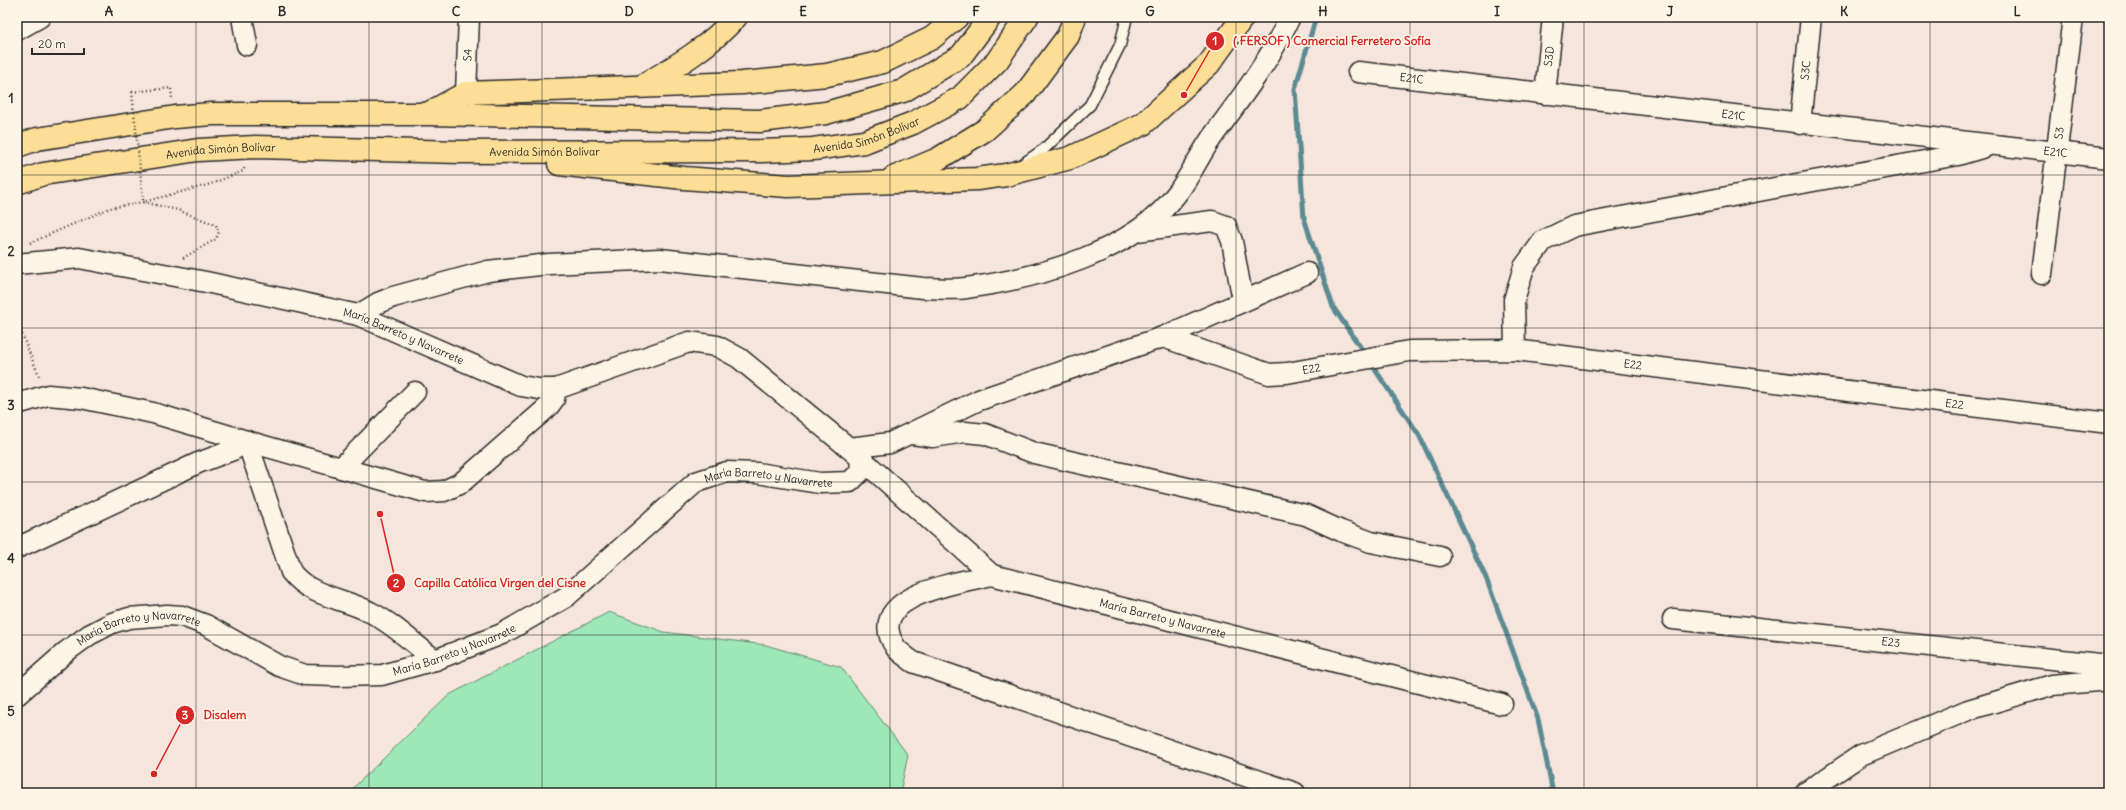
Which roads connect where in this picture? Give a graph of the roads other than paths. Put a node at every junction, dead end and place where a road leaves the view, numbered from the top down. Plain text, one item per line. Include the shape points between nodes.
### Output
1 (40, 17) edge
2 (242, 17) edge
3 (469, 17) edge
4 (736, 17) edge
5 (957, 17) edge
6 (990, 17) edge
7 (1027, 17) edge
8 (1075, 17) edge
9 (1127, 17) edge
10 (1243, 17) edge
11 (1290, 17) edge
12 (1553, 17) edge
13 (1812, 17) edge
14 (2073, 17) edge
15 (17, 30) edge
16 (247, 45) dead end
17 (1358, 72) dead end
18 (643, 86) junction
19 (466, 93) junction
20 (1545, 94) junction
21 (428, 114) junction
22 (1800, 124) junction
23 (1993, 144) junction
24 (17, 146) edge
25 (461, 152) junction
26 (2057, 153) junction
27 (2109, 158) edge
28 (1006, 175) junction
29 (17, 183) edge
30 (879, 184) junction
31 (1136, 231) junction
32 (17, 264) edge
33 (1307, 273) dead end
34 (2042, 274) dead end
35 (1242, 301) junction
36 (358, 315) junction
37 (1163, 337) junction
38 (1515, 350) junction
39 (556, 389) junction
40 (415, 392) dead end
41 (17, 404) edge
42 (2109, 423) edge
43 (912, 434) junction
44 (247, 441) junction
45 (855, 454) junction
46 (341, 468) junction
47 (17, 548) edge
48 (1440, 556) dead end
49 (992, 575) junction
50 (1673, 619) dead end
51 (435, 660) junction
52 (2109, 665) edge
53 (2109, 680) edge
54 (17, 695) edge
55 (1502, 704) dead end
56 (1295, 793) edge
57 (1806, 793) edge

1 - 15 street
2 - 16 street
3 - 19 street, S4
4 - 18 highway via 720,35 693,56
5 - 18 highway via 932,38 883,62 827,76 742,83
6 - 21 highway via 962,56 903,91 826,113 760,121
7 - 25 highway, Avenida Simón Bolívar via 997,61 960,98 913,123 864,142 813,149 762,151
8 - 30 highway via 1068,36 1025,94 985,130 938,159
9 - 28 lane via 1120,45 1090,105 1044,149
10 - 28 highway via 1209,64 1143,124 1070,158
11 - 31 street via 1279,41 1202,152 1178,193 1150,222
12 - 20 street, S3D
13 - 22 street, S3C
14 - 26 street, S3
17 - 20 street, E21C
18 - 19 highway
19 - 21 highway
20 - 22 street, E21C
21 - 24 highway via 211,114 37,139
22 - 23 street, E21C
23 - 26 street, E21C
23 - 38 street via 1958,155 1574,226 1543,241 1524,267 1514,300
25 - 29 highway, Avenida Simón Bolívar via 254,146 198,150 44,174
25 - 30 highway via 684,178 781,186
26 - 27 street, E21C
26 - 34 street, S3
28 - 30 highway
31 - 35 street via 1212,221 1226,226 1232,241
31 - 36 street via 1116,245 1045,273 965,288 923,288 660,259 549,264 488,271 393,297
32 - 36 street, María Barreto y Navarrete via 79,258
33 - 35 street
35 - 37 street
36 - 39 street, María Barreto y Navarrete via 521,386
37 - 38 street, E22 via 1269,374 1409,351
37 - 43 street via 979,400
38 - 42 street, E22
39 - 45 street, María Barreto y Navarrete via 689,342 717,346 739,358
39 - 46 street via 554,399 548,407 461,483 444,491 425,492
40 - 46 street
41 - 44 street via 48,395 81,398 153,412
43 - 45 street
43 - 48 street via 985,434 1034,453 1306,515 1371,542
44 - 46 street
44 - 47 street via 233,450 198,463
44 - 51 street via 291,572 299,582 310,589 370,611
45 - 49 street, María Barreto y Navarrete
45 - 51 street, María Barreto y Navarrete via 860,472 850,482 820,483 757,473 727,472 696,482 566,597 502,634
49 - 55 street, María Barreto y Navarrete
49 - 56 street via 921,592 904,601 894,612 889,623 896,648 913,662
50 - 52 street, E23
51 - 54 street, María Barreto y Navarrete via 382,675 305,675 279,666 206,625 182,616 129,618 112,623 89,635
53 - 57 street via 2052,685 1968,710 1861,755

